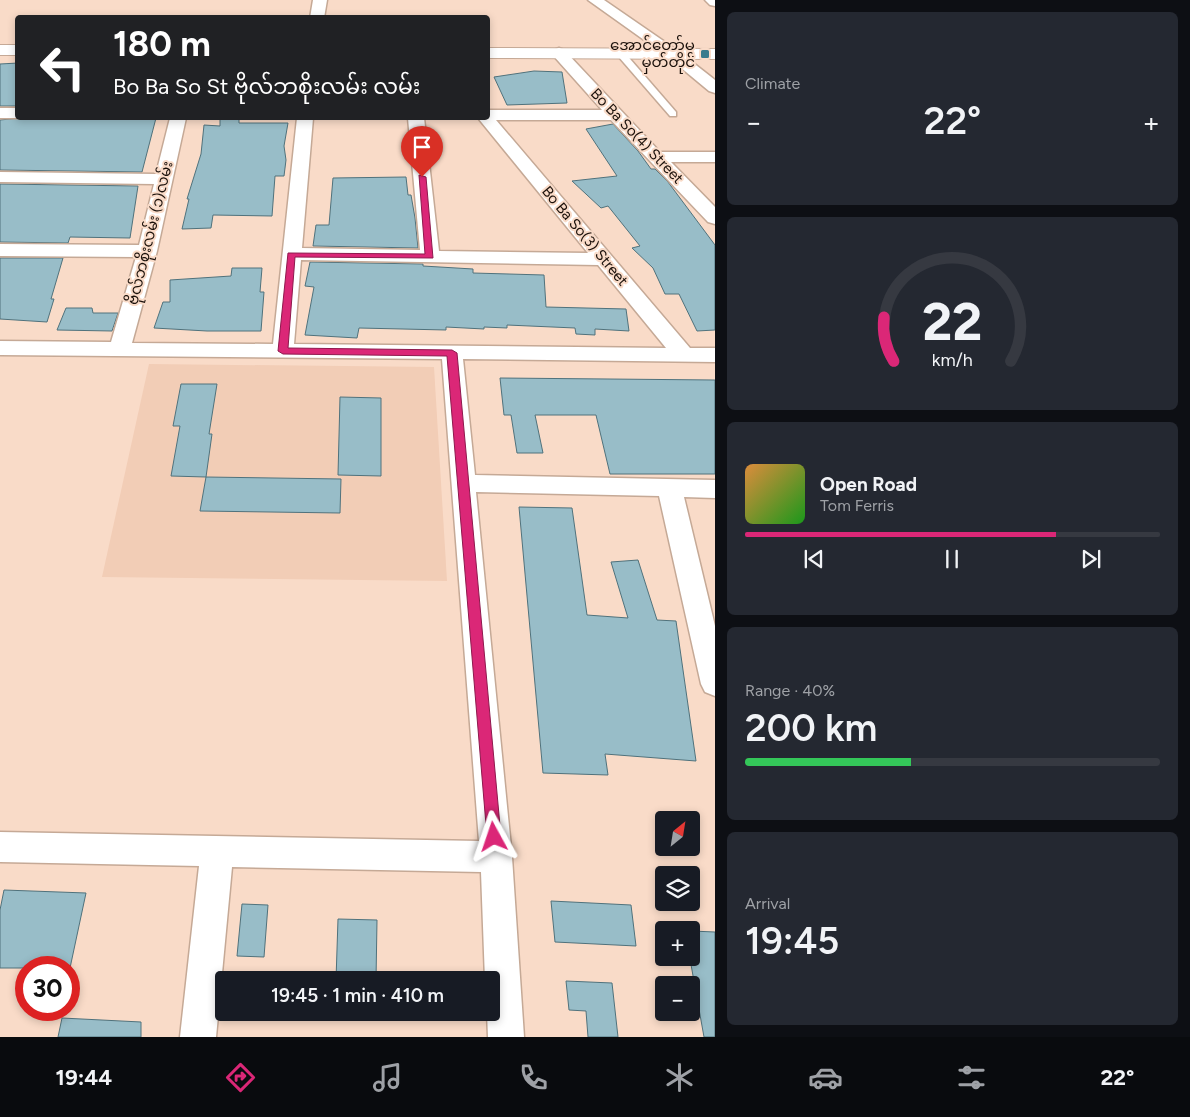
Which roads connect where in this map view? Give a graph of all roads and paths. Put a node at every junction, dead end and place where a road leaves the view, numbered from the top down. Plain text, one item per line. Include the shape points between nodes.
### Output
1 (320, 0) edge
2 (594, 0) edge
3 (318, 15) edge
4 (0, 50) edge
5 (15, 50) edge
6 (490, 53) edge
7 (559, 54) junction
8 (621, 54) junction
9 (673, 54) junction
10 (715, 54) edge
11 (715, 88) edge
12 (0, 113) edge
13 (15, 113) edge
14 (673, 114) dead end
15 (615, 115) junction
16 (490, 116) edge
17 (178, 120) edge
18 (305, 120) edge
19 (416, 120) edge
20 (490, 120) edge
21 (656, 157) junction
22 (715, 157) edge
23 (0, 177) edge
24 (164, 179) junction
25 (715, 218) edge
26 (0, 250) edge
27 (147, 251) junction
28 (291, 254) junction
29 (430, 256) junction
30 (604, 259) junction
31 (0, 348) edge
32 (120, 349) junction
33 (283, 351) junction
34 (452, 353) junction
35 (684, 355) junction
36 (715, 355) edge
37 (463, 483) junction
38 (669, 487) junction
39 (715, 488) edge
40 (715, 684) edge
41 (0, 847) edge
42 (217, 851) junction
43 (496, 857) junction
44 (198, 1037) edge
45 (506, 1037) edge

1 - 3 street
2 - 9 street
4 - 5 main road
6 - 7 main road
7 - 8 main road
7 - 15 street, Bo Ba So(4) Street
8 - 9 main road
8 - 14 lane
9 - 10 main road
9 - 11 street
12 - 13 street
15 - 16 street
15 - 21 street, Bo Ba So(4) Street
17 - 24 street, ဗိုလ်ဘစိုးလမ်း (၁)လမ်း
18 - 28 street
19 - 29 street
20 - 30 street, Bo Ba So(3) Street
21 - 22 street
21 - 25 street, Bo Ba So(4) Street
23 - 24 street
24 - 27 street, ဗိုလ်ဘစိုးလမ်း (၁)လမ်း
26 - 27 street
27 - 32 street, ဗိုလ်ဘစိုးလမ်း (၁)လမ်း
28 - 29 street
28 - 33 street
29 - 30 street
30 - 35 street, Bo Ba So(3) Street
31 - 32 street
32 - 33 street
33 - 34 street
34 - 35 street
34 - 37 street
35 - 36 street
37 - 38 street
37 - 43 street
38 - 39 street
38 - 40 street
41 - 42 street
42 - 43 street
42 - 44 street
43 - 45 street

